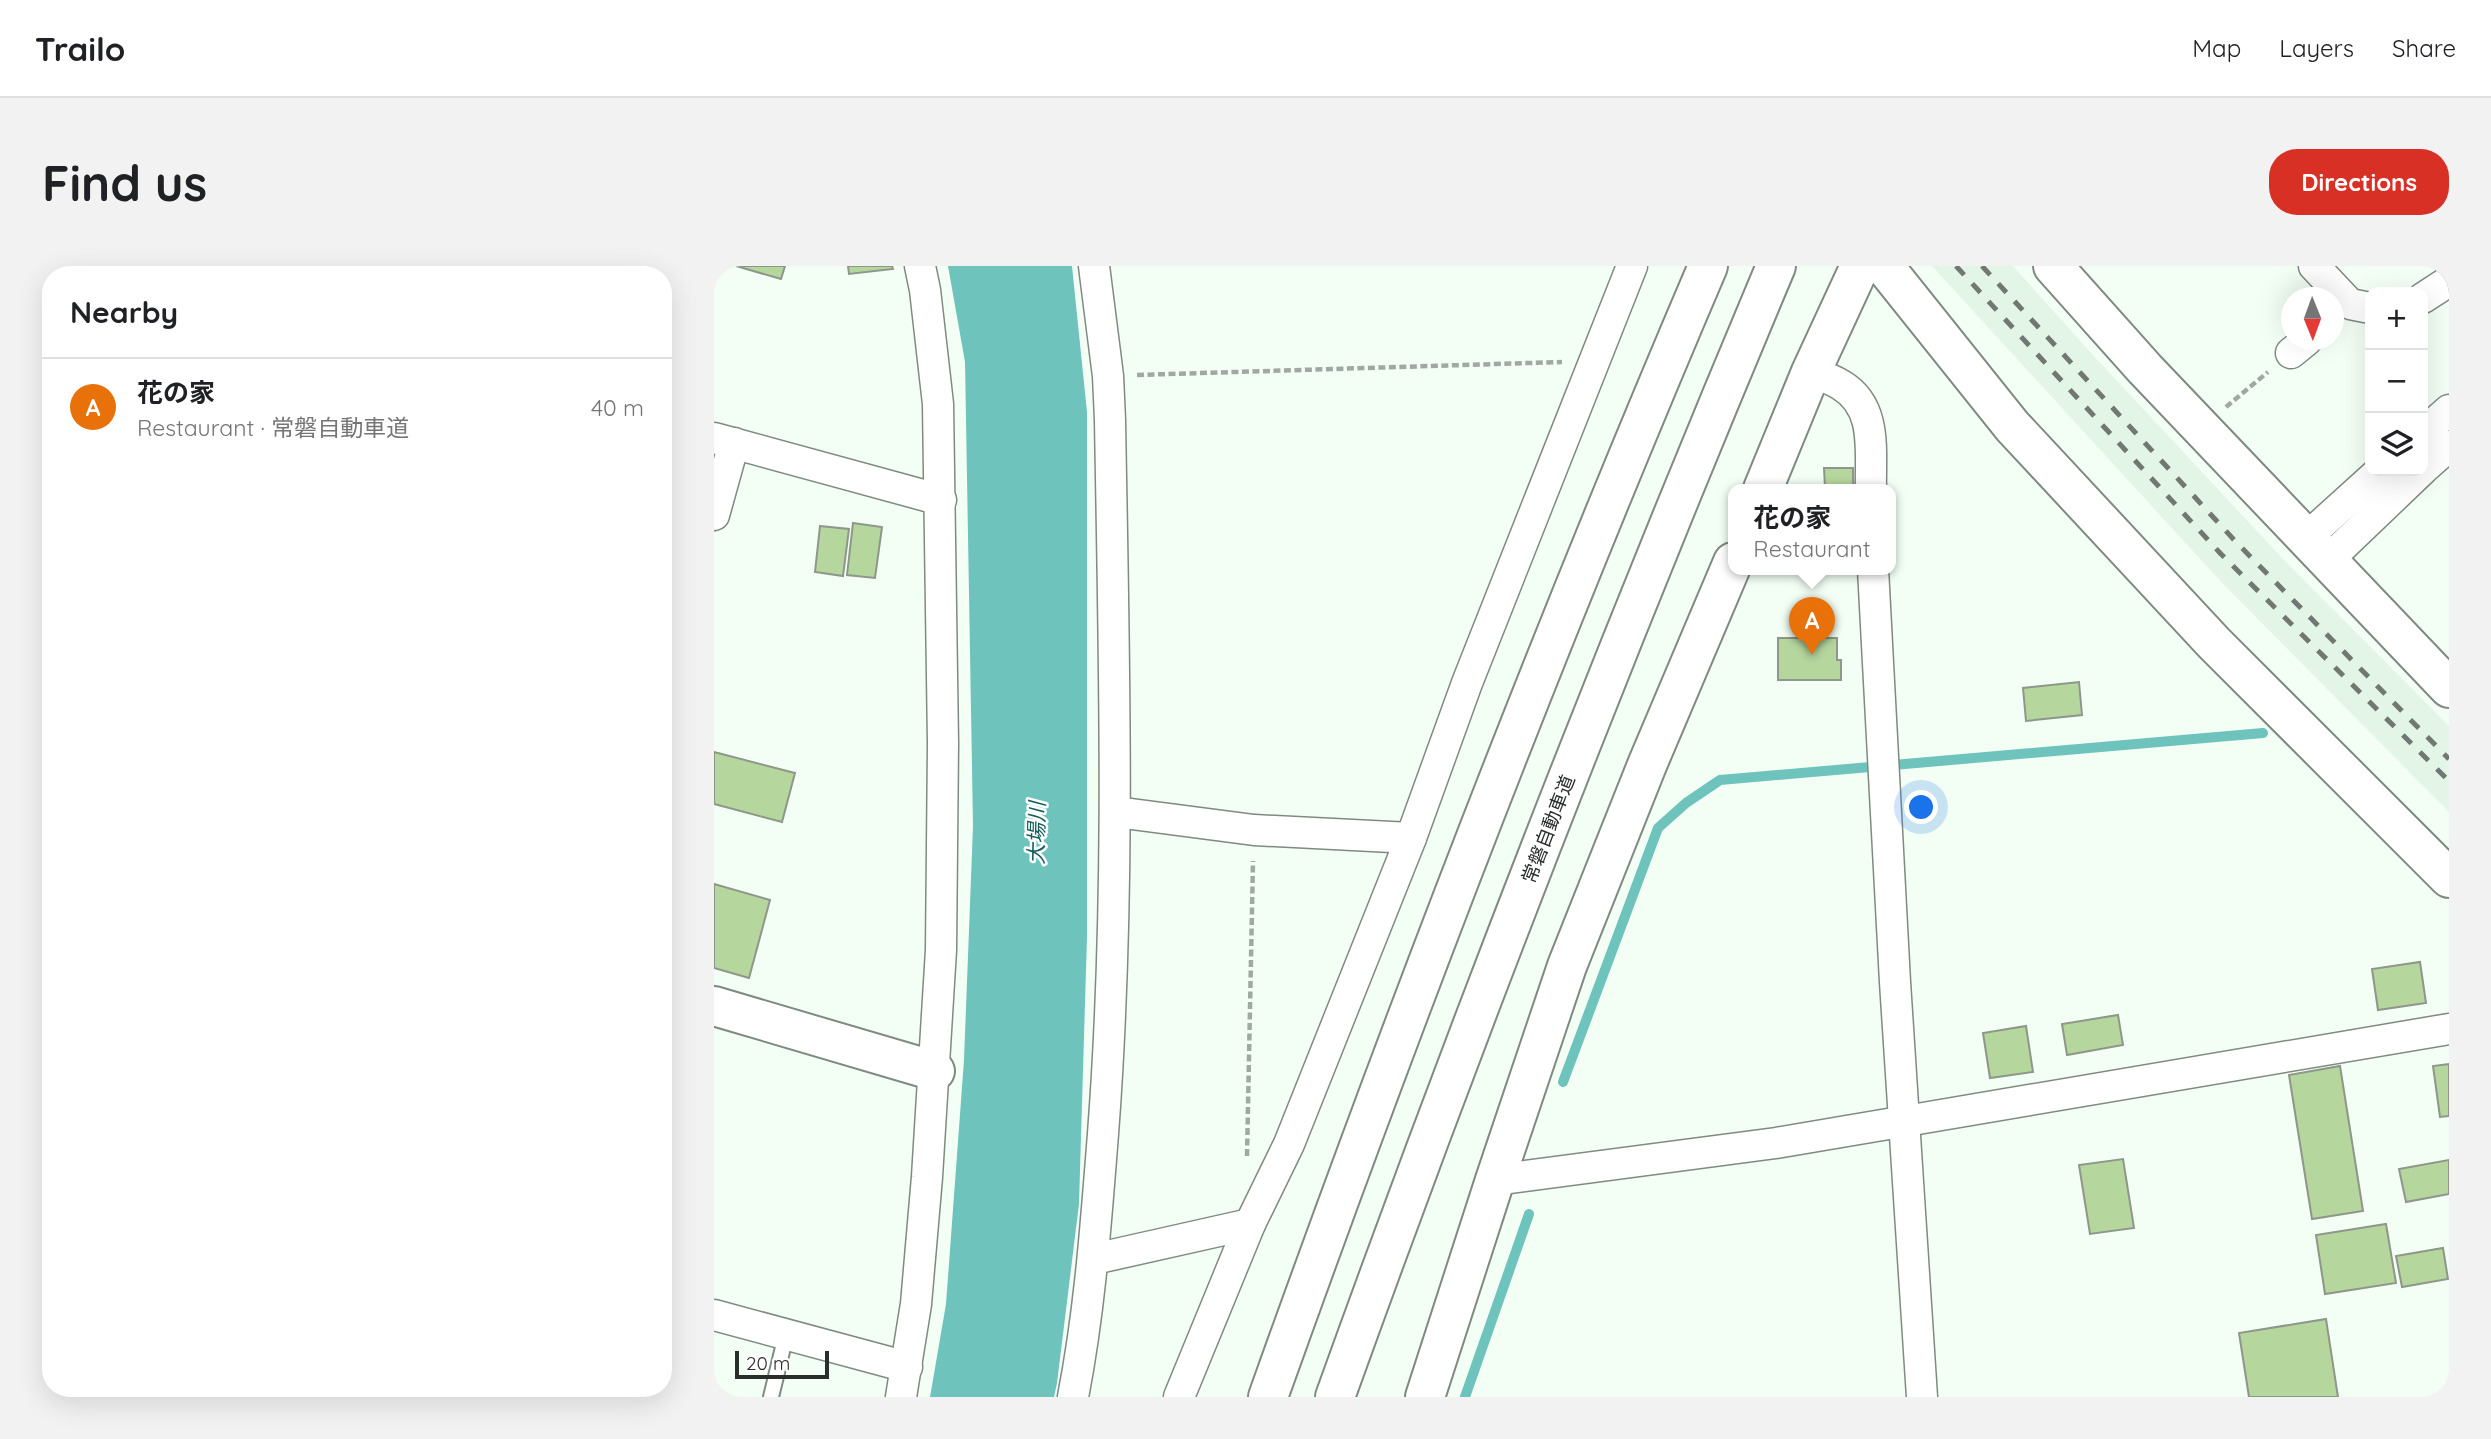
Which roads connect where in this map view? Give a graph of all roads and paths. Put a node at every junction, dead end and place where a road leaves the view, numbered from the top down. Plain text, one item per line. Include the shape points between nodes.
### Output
1 (920, 266) edge
2 (1094, 266) edge
3 (1632, 266) edge
4 (1708, 266) edge
5 (1776, 266) edge
6 (1860, 266) edge
7 (1884, 266) edge
8 (2053, 266) edge
9 (2314, 266) edge
10 (2449, 281) edge
11 (2428, 295) edge
12 (2351, 310) edge
13 (2294, 350) edge
14 (1593, 362) junction
15 (1811, 372) junction
16 (1108, 376) junction
17 (2225, 407) dead end
18 (2449, 410) edge
19 (2428, 429) edge
20 (724, 441) edge
21 (2449, 446) edge
22 (2428, 465) edge
23 (2376, 476) edge
24 (2414, 476) edge
25 (1765, 484) edge
26 (1871, 484) edge
27 (941, 500) junction
28 (714, 515) edge
29 (2317, 549) junction
30 (1728, 574) edge
31 (1873, 575) edge
32 (2449, 688) edge
33 (1116, 813) junction
34 (1254, 830) junction
35 (1411, 838) junction
36 (2449, 878) edge
37 (714, 1006) edge
38 (2449, 1029) edge
39 (935, 1071) junction
40 (1905, 1120) junction
41 (1248, 1169) dead end
42 (1494, 1181) junction
43 (1250, 1224) junction
44 (1094, 1259) junction
45 (714, 1315) edge
46 (786, 1335) junction
47 (907, 1367) junction
48 (771, 1397) edge
49 (901, 1397) edge
50 (1073, 1397) edge
51 (1179, 1397) edge
52 (1268, 1397) edge
53 (1335, 1397) edge
54 (1425, 1397) edge
55 (1922, 1397) edge

1 - 27 street via 938,404
2 - 16 street
3 - 14 street
4 - 52 main road via 1533,694 1346,1178
5 - 53 main road, 常磐自動車道 via 1585,732
6 - 15 main road
7 - 36 main road via 2012,426 2214,643
8 - 29 main road
9 - 12 street
10 - 11 street
13 - 17 path
14 - 16 path
14 - 35 street
15 - 25 main road
15 - 26 street via 1840,384 1859,399 1869,419
16 - 33 street
18 - 19 street
20 - 27 street
20 - 28 street
21 - 22 street
23 - 29 street
24 - 29 street
27 - 39 street via 942,950
29 - 32 main road
30 - 42 main road via 1567,966
31 - 40 street
33 - 34 street
33 - 44 street via 1109,1052
34 - 35 street
34 - 41 path
35 - 43 street via 1289,1143
37 - 39 main road
38 - 40 street
39 - 47 street
40 - 42 street via 1776,1143
40 - 55 street
42 - 54 main road
43 - 44 street
43 - 51 street
44 - 50 street
45 - 46 street
46 - 47 street
46 - 48 lane
47 - 49 street

